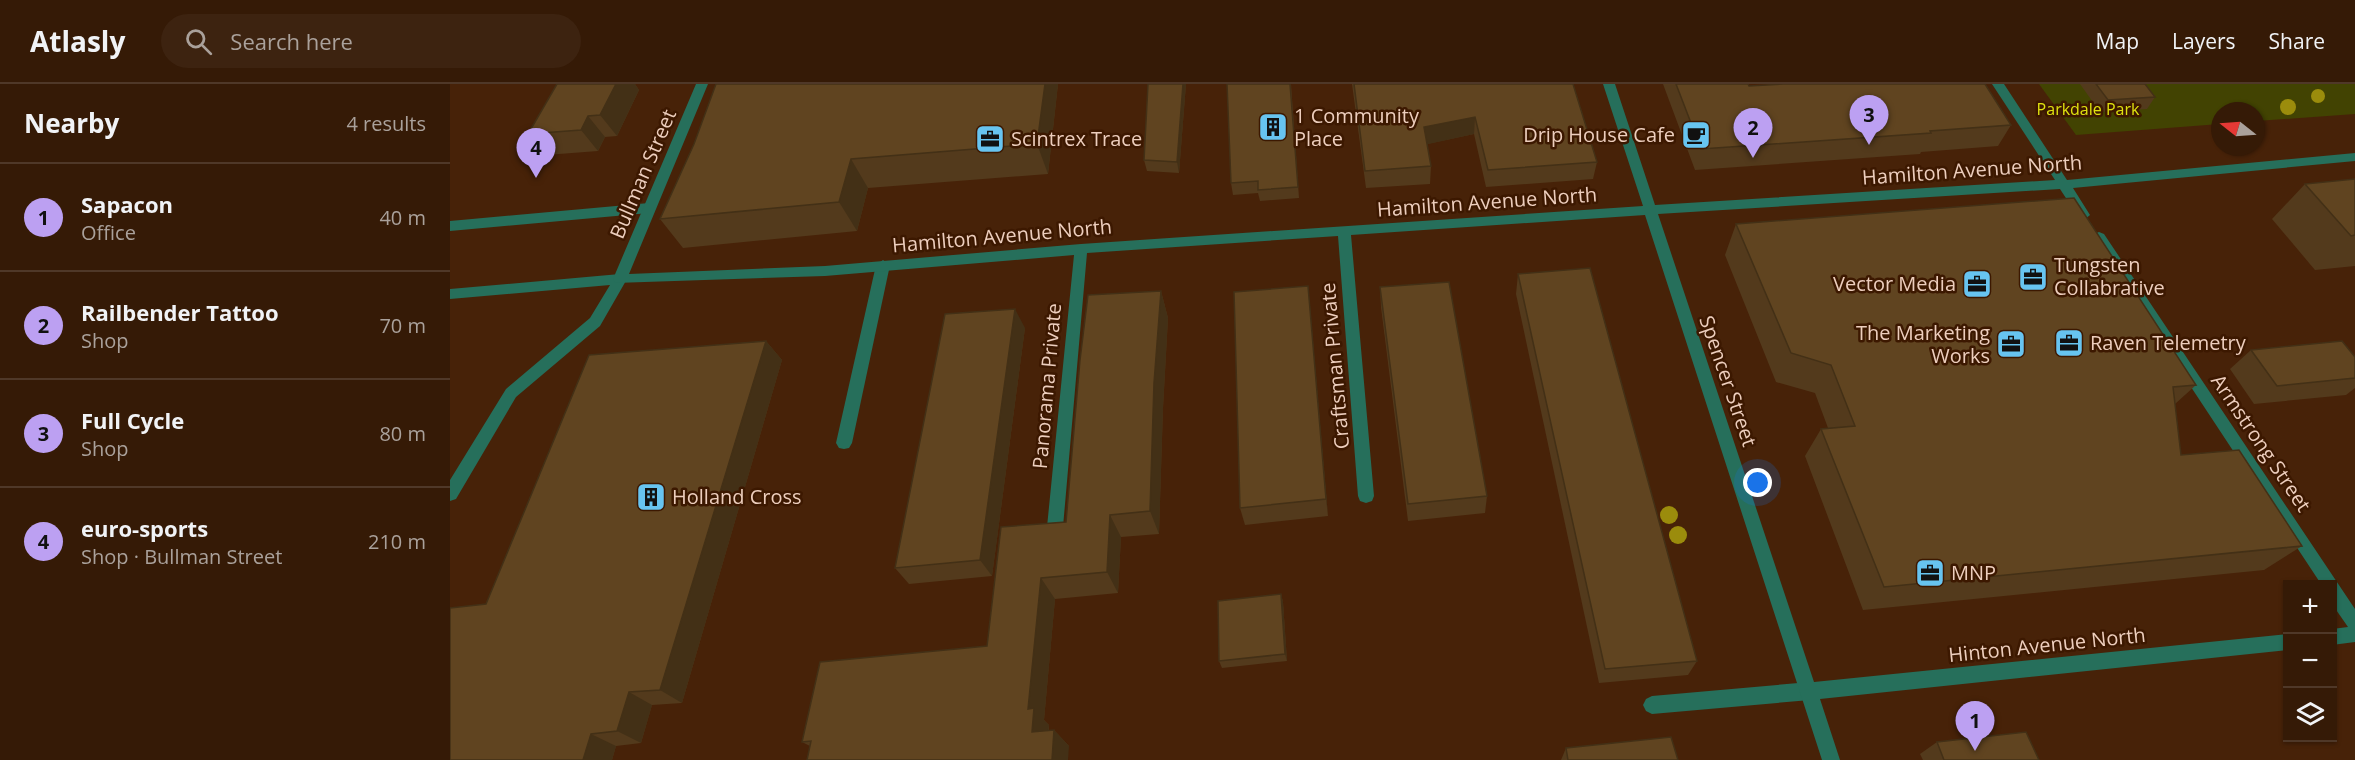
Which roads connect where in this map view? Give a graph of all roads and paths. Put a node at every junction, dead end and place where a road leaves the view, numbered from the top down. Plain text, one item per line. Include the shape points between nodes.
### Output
1 (702, 84) edge
2 (1609, 84) edge
3 (1998, 84) edge
4 (2355, 157) edge
5 (2064, 183) junction
6 (649, 208) junction
7 (1649, 210) junction
8 (450, 226) edge
9 (1344, 232) junction
10 (1081, 249) junction
11 (883, 265) junction
12 (620, 279) junction
13 (450, 294) edge
14 (844, 443) dead end
15 (450, 494) edge
16 (1366, 496) dead end
17 (1055, 526) edge
18 (2327, 580) edge
19 (2337, 596) edge
20 (2355, 623) edge
21 (2355, 634) edge
22 (2337, 636) edge
23 (2283, 643) edge
24 (1810, 691) junction
25 (1652, 705) dead end
26 (1832, 760) edge

1 - 6 street, Bullman Street
2 - 7 street, Spencer Street
3 - 5 street, Armstrong Street
4 - 5 street, Hamilton Avenue North
5 - 7 street, Hamilton Avenue North
5 - 18 street, Armstrong Street
6 - 8 street
6 - 12 street, Bullman Street
7 - 9 street, Hamilton Avenue North
7 - 24 street, Spencer Street
9 - 10 street, Hamilton Avenue North
9 - 16 street, Craftsman Private
10 - 11 street, Hamilton Avenue North
10 - 17 street, Panorama Private
11 - 12 street, Hamilton Avenue North
11 - 14 street
12 - 13 street, Hamilton Avenue North
12 - 15 street, Bullman Street via 595,322 511,393
19 - 20 street
21 - 22 street
23 - 24 street, Hinton Avenue North
24 - 25 street, Hinton Avenue North
24 - 26 street, Spencer Street

